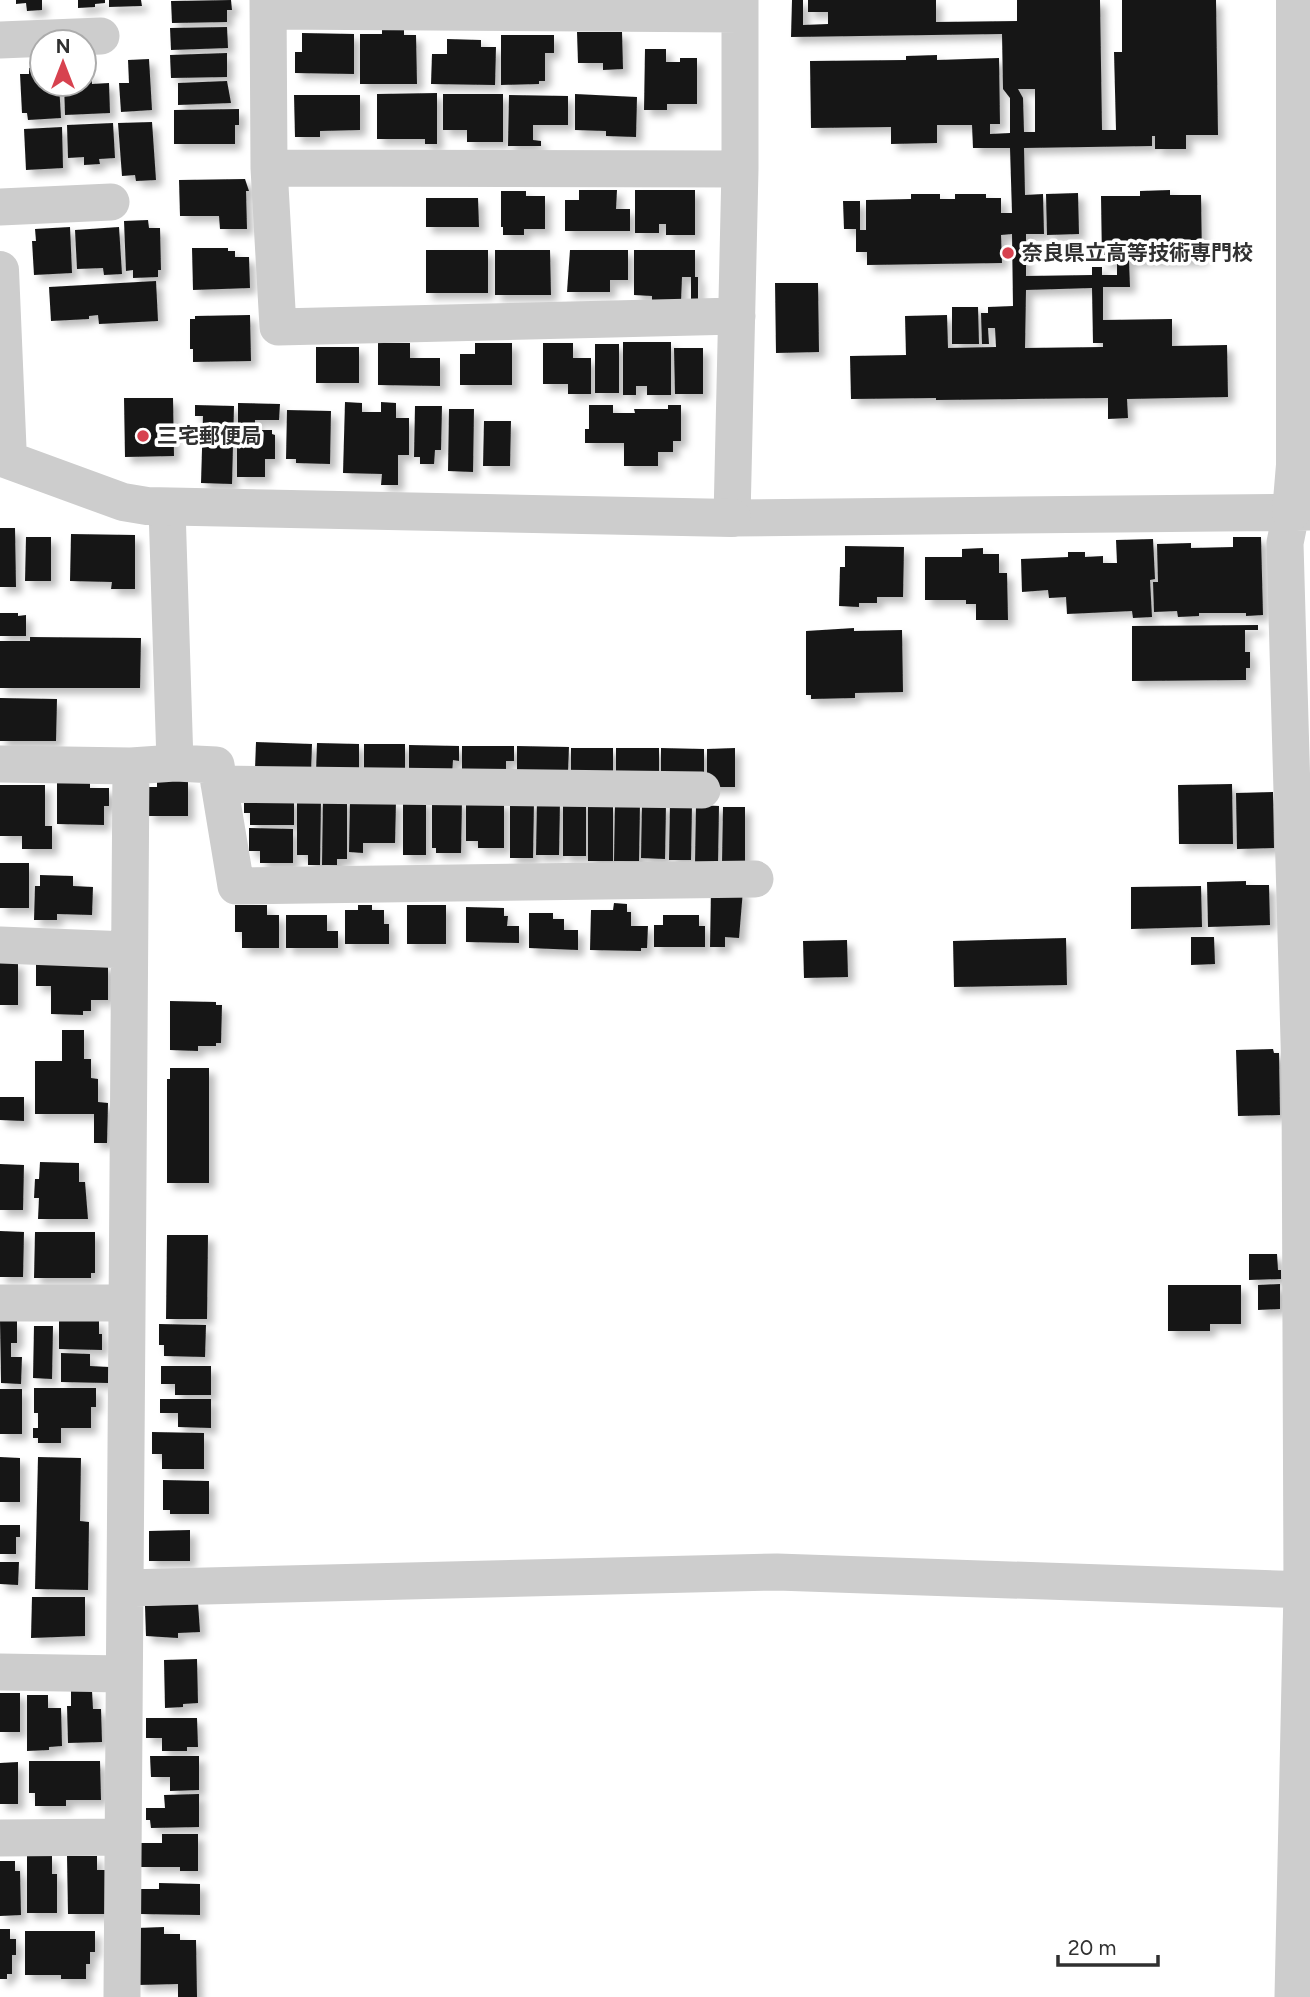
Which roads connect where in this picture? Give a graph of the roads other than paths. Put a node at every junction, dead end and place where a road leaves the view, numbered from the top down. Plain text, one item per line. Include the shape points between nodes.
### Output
1 (1296, 0) edge
2 (268, 5) edge
3 (740, 7) edge
4 (102, 36) dead end
5 (0, 40) edge
6 (269, 168) junction
7 (740, 169) junction
8 (111, 202) dead end
9 (0, 207) edge
10 (0, 270) edge
11 (737, 316) junction
12 (4, 459) edge
13 (167, 508) junction
14 (1301, 513) edge
15 (732, 518) junction
16 (175, 763) junction
17 (0, 764) edge
18 (131, 765) junction
19 (219, 784) junction
20 (702, 790) dead end
21 (755, 879) dead end
22 (0, 945) edge
23 (128, 950) junction
24 (1303, 955) edge
25 (0, 1303) edge
26 (126, 1303) junction
27 (125, 1588) junction
28 (1306, 1590) edge
29 (0, 1672) edge
30 (124, 1674) junction
31 (123, 1837) junction
32 (0, 1838) edge
33 (122, 1997) edge
34 (1293, 1997) edge

1 - 14 street via 1295,465
2 - 3 street
2 - 6 street
3 - 7 street
4 - 5 street
6 - 7 street
6 - 11 street via 278,327
7 - 11 street
8 - 9 street
10 - 12 street
11 - 15 street
12 - 13 street via 123,502
13 - 15 street
13 - 16 street
14 - 15 street
14 - 24 street via 1285,543
16 - 18 street
16 - 19 street via 216,765
17 - 18 street
18 - 23 street
19 - 20 street
19 - 21 street via 236,886
22 - 23 street
23 - 26 street
24 - 28 street via 1300,1076
25 - 26 street
26 - 27 street
27 - 28 street via 777,1572
27 - 30 street
28 - 34 street
29 - 30 street
30 - 31 street
31 - 32 street
31 - 33 street

